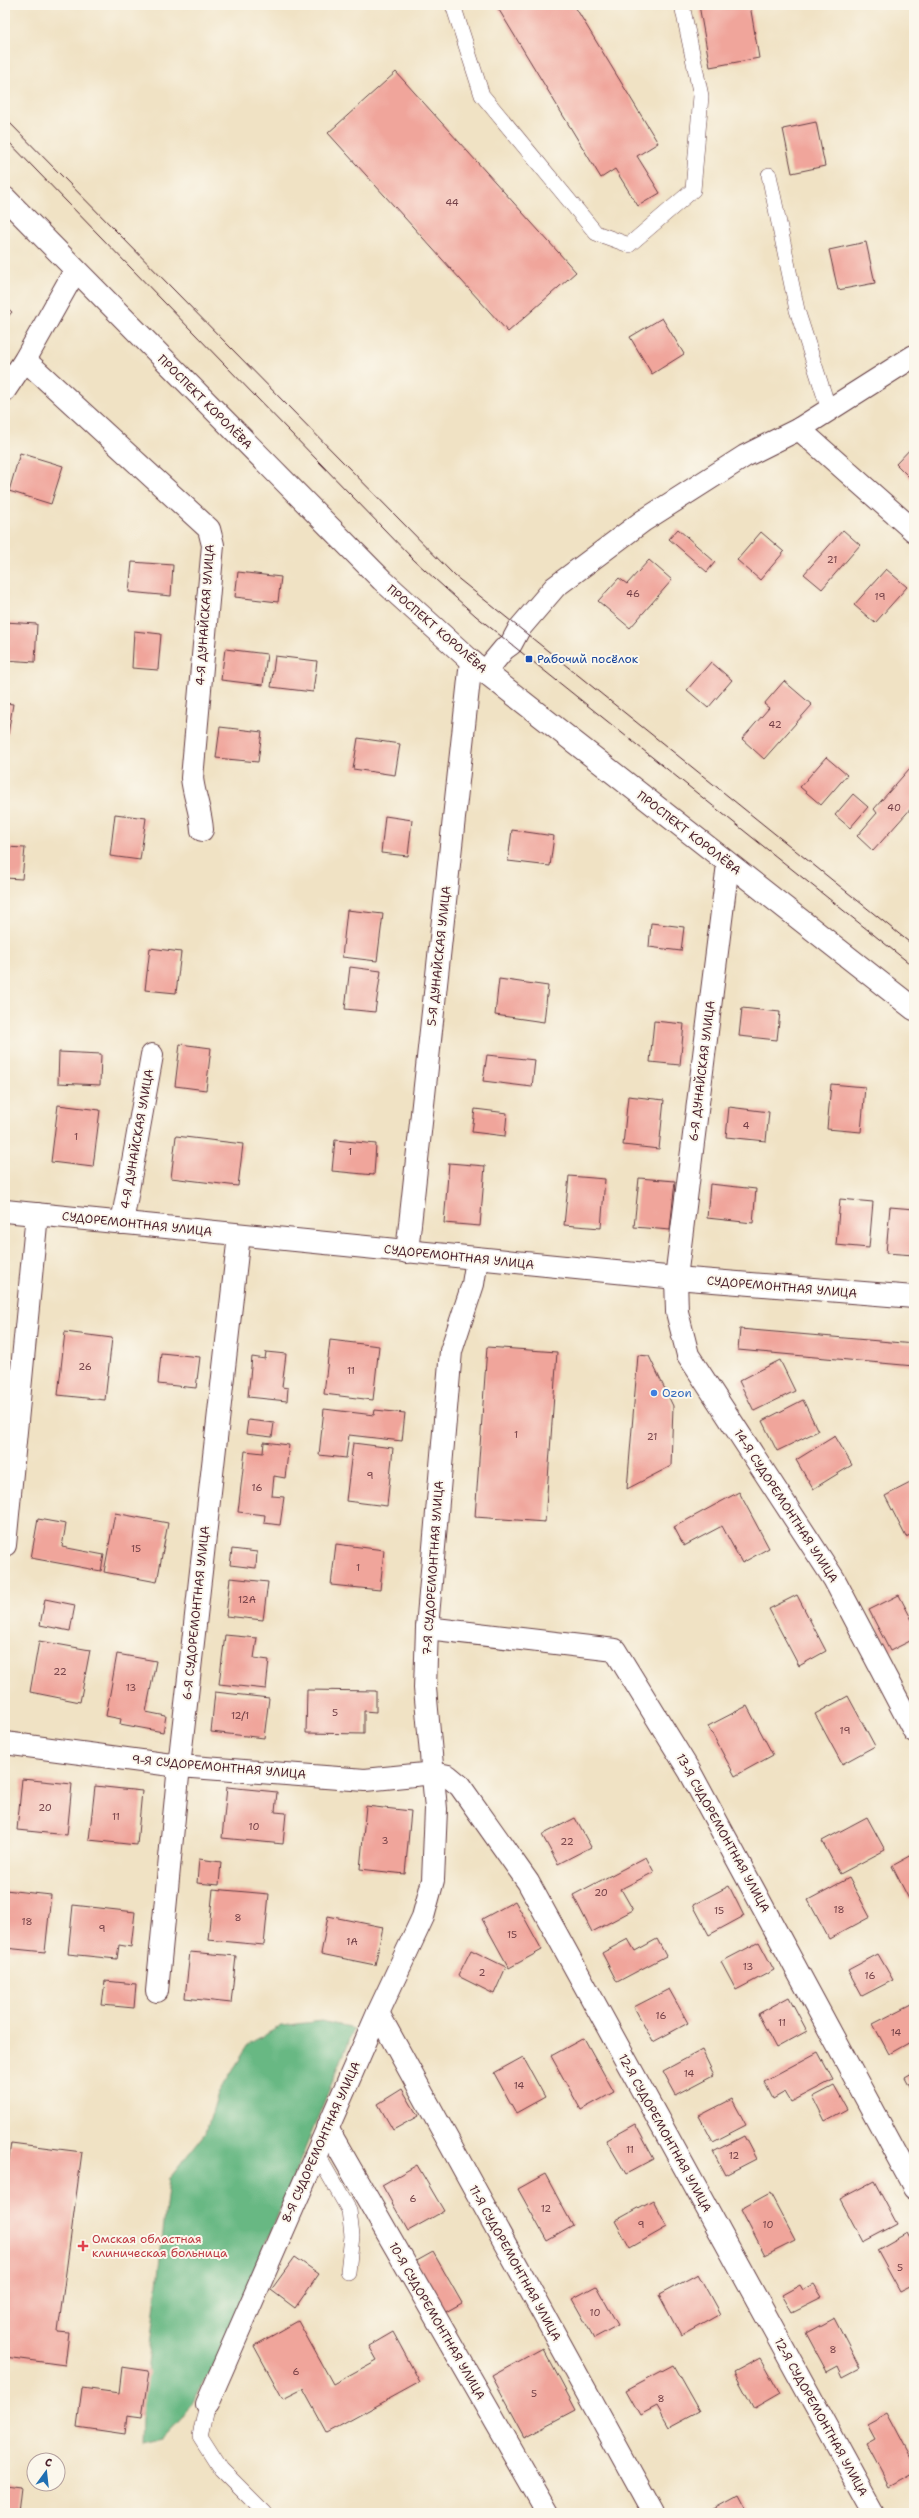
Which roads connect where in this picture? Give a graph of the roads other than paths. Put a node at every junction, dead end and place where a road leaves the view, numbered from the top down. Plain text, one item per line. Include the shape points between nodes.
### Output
1 (453, 5) edge
2 (682, 5) edge
3 (769, 175) dead end
4 (5, 198) edge
5 (75, 270) junction
6 (914, 356) edge
7 (25, 360) junction
8 (5, 390) edge
9 (829, 410) junction
10 (799, 429) junction
11 (914, 531) edge
12 (478, 666) junction
13 (202, 830) dead end
14 (728, 864) junction
15 (914, 1009) edge
16 (152, 1055) dead end
17 (5, 1211) edge
18 (37, 1214) junction
19 (122, 1223) junction
20 (238, 1234) junction
21 (407, 1252) junction
22 (477, 1259) junction
23 (676, 1278) junction
24 (914, 1297) edge
25 (5, 1545) edge
26 (427, 1628) junction
27 (914, 1731) edge
28 (5, 1743) edge
29 (179, 1766) junction
30 (434, 1774) junction
31 (433, 1880) joint
32 (157, 1991) dead end
33 (378, 2013) junction
34 (327, 2128) junction
35 (317, 2154) junction
36 (914, 2187) edge
37 (348, 2272) dead end
38 (207, 2404) joint
39 (265, 2513) edge
40 (548, 2513) edge
41 (653, 2513) edge
42 (874, 2513) edge

1 - 2 lane via 482,95 596,233 629,245 693,190 701,96
3 - 9 lane via 797,310
4 - 5 street, ПРОСПЕКТ КОРОЛЁВА
5 - 7 street
5 - 12 street, ПРОСПЕКТ КОРОЛЁВА via 382,580
6 - 9 street
7 - 8 street
7 - 13 street, 4-Я ДУНАЙСКАЯ УЛИЦА via 209,529 213,545 192,778 193,794 201,815
9 - 10 street
10 - 11 street
10 - 12 street via 745,456 643,521 562,582 519,629 511,644
12 - 14 street, ПРОСПЕКТ КОРОЛЁВА
12 - 21 street, 5-Я ДУНАЙСКАЯ УЛИЦА
14 - 15 street, ПРОСПЕКТ КОРОЛЁВА
14 - 23 street, 6-Я ДУНАЙСКАЯ УЛИЦА
16 - 19 street, 4-Я ДУНАЙСКАЯ УЛИЦА
17 - 18 street, СУДОРЕМОНТНАЯ УЛИЦА
18 - 19 street, СУДОРЕМОНТНАЯ УЛИЦА
18 - 25 street
19 - 20 street, СУДОРЕМОНТНАЯ УЛИЦА
20 - 21 street, СУДОРЕМОНТНАЯ УЛИЦА
20 - 29 street, 6-Я СУДОРЕМОНТНАЯ УЛИЦА
21 - 22 street, СУДОРЕМОНТНАЯ УЛИЦА
22 - 23 street, СУДОРЕМОНТНАЯ УЛИЦА
22 - 26 street, 7-Я СУДОРЕМОНТНАЯ УЛИЦА via 473,1284 452,1351
23 - 24 street, СУДОРЕМОНТНАЯ УЛИЦА
23 - 27 street, 14-Я СУДОРЕМОНТНАЯ УЛИЦА via 677,1312 688,1355 834,1579
26 - 30 street, 7-Я СУДОРЕМОНТНАЯ УЛИЦА via 426,1688
26 - 36 street, 13-Я СУДОРЕМОНТНАЯ УЛИЦА via 615,1650 690,1772
28 - 29 street, 9-Я СУДОРЕМОНТНАЯ УЛИЦА
29 - 30 street, 9-Я СУДОРЕМОНТНАЯ УЛИЦА via 365,1780
29 - 32 street, 6-Я СУДОРЕМОНТНАЯ УЛИЦА
30 - 31 street, 7-Я СУДОРЕМОНТНАЯ УЛИЦА via 436,1809
30 - 42 street, 12-Я СУДОРЕМОНТНАЯ УЛИЦА via 448,1776 460,1786 528,1882
31 - 33 street, 8-Я СУДОРЕМОНТНАЯ УЛИЦА via 423,1917
33 - 34 street, 8-Я СУДОРЕМОНТНАЯ УЛИЦА
33 - 41 street, 11-Я СУДОРЕМОНТНАЯ УЛИЦА
34 - 35 street, 8-Я СУДОРЕМОНТНАЯ УЛИЦА
34 - 40 street, 10-Я СУДОРЕМОНТНАЯ УЛИЦА
35 - 37 lane via 348,2210 352,2236
35 - 38 street, 8-Я СУДОРЕМОНТНАЯ УЛИЦА
38 - 39 lane via 200,2436 221,2469

